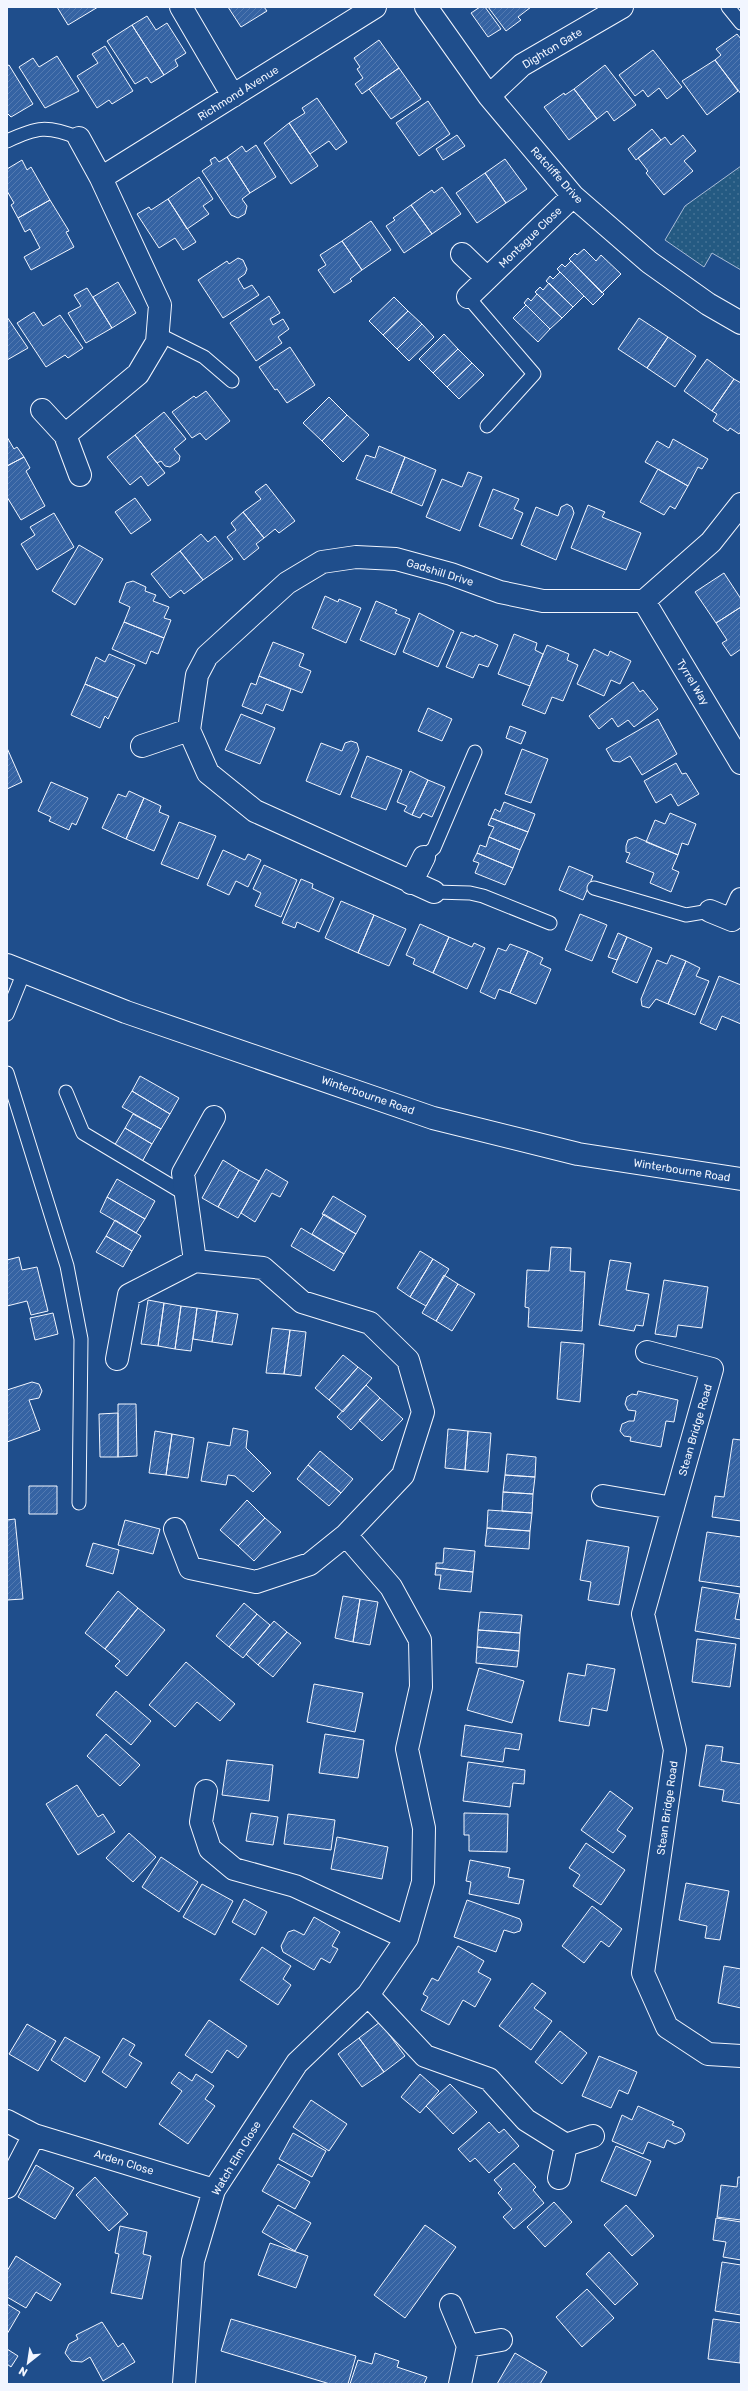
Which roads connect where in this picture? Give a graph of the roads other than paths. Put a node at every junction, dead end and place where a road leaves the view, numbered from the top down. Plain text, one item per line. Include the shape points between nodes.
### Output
1 (181, 7) edge
2 (375, 7) edge
3 (426, 7) edge
4 (622, 7) edge
5 (728, 7) edge
6 (741, 23) edge
7 (233, 96) junction
8 (489, 96) junction
9 (79, 138) joint
10 (7, 141) edge
11 (101, 178) junction
12 (573, 196) junction
13 (462, 254) dead end
14 (487, 278) junction
15 (468, 297) joint
16 (741, 323) edge
17 (158, 334) junction
18 (232, 381) dead end
19 (42, 410) dead end
20 (487, 426) dead end
21 (65, 436) junction
22 (80, 476) dead end
23 (741, 504) edge
24 (644, 601) junction
25 (189, 730) junction
26 (142, 746) dead end
27 (475, 752) dead end
28 (741, 763) edge
29 (424, 857) joint
30 (411, 883) junction
31 (594, 888) dead end
32 (434, 892) joint
33 (741, 899) edge
34 (710, 911) joint
35 (550, 923) dead end
36 (16, 968) edge
37 (7, 1014) edge
38 (7, 1073) edge
39 (66, 1092) dead end
40 (214, 1116) dead end
41 (741, 1179) edge
42 (185, 1194) junction
43 (195, 1262) junction
44 (647, 1352) dead end
45 (117, 1359) dead end
46 (603, 1496) dead end
47 (79, 1503) dead end
48 (673, 1508) junction
49 (175, 1529) dead end
50 (346, 1535) junction
51 (206, 1791) dead end
52 (407, 1938) junction
53 (368, 1995) junction
54 (741, 2056) edge
55 (7, 2121) edge
56 (34, 2135) junction
57 (593, 2136) dead end
58 (566, 2145) junction
59 (559, 2178) dead end
60 (7, 2187) edge
61 (214, 2190) junction
62 (451, 2305) dead end
63 (501, 2340) dead end
64 (468, 2346) junction
65 (184, 2384) edge
66 (460, 2384) edge

1 - 7 street
2 - 7 street, Richmond Avenue
3 - 8 street, Ratcliffe Drive
4 - 8 street, Dighton Gate via 522,65
5 - 6 lane
7 - 11 street, Richmond Avenue
8 - 12 street, Ratcliffe Drive
9 - 10 lane via 58,129 46,128 32,130
9 - 11 street
11 - 17 street via 160,305
12 - 14 street, Montague Close
12 - 16 street, Ratcliffe Drive via 649,262 708,304
13 - 14 street
14 - 15 street, Montague Close
15 - 20 lane via 534,374
17 - 18 lane via 204,357
17 - 21 street via 157,342 138,374
19 - 21 street
21 - 22 street
23 - 24 street via 711,542
24 - 25 street, Gadshill Drive via 543,601 500,592 451,574 396,559 356,556 322,562 287,583 207,656 197,675
24 - 28 street, Tyrrel Way
25 - 26 street
25 - 30 street via 208,773 255,812
27 - 29 lane via 434,848
29 - 30 street
30 - 32 street
31 - 34 lane via 686,915
32 - 35 lane via 483,896
33 - 34 street via 732,920
36 - 37 lane
36 - 41 street, Winterbourne Road via 126,1012 433,1118 578,1154
38 - 47 lane via 67,1266 81,1340
39 - 42 lane via 83,1133
40 - 42 street via 183,1173
42 - 43 street
43 - 45 street via 129,1295
43 - 50 street via 263,1268 302,1302 370,1323 408,1360 424,1412 403,1475
44 - 48 street, Stean Bridge Road via 712,1369
46 - 48 street
48 - 54 street, Stean Bridge Road via 643,1614 675,1750 643,1973 667,2027 708,2054
49 - 50 street via 190,1568 256,1582 310,1564
50 - 52 street, Watch Elm Close via 391,1587 420,1640 421,1687 407,1749 424,1828 423,1882
51 - 52 street via 201,1822 210,1849 234,1869 295,1886
52 - 53 street, Watch Elm Close
53 - 58 street via 425,2056 489,2079 526,2120
53 - 61 street, Watch Elm Close via 296,2063
55 - 56 street, Arden Close
56 - 60 street
56 - 61 street, Arden Close
57 - 58 street
58 - 59 street
61 - 65 street, Watch Elm Close via 193,2261
62 - 64 street
63 - 64 street
64 - 66 street

